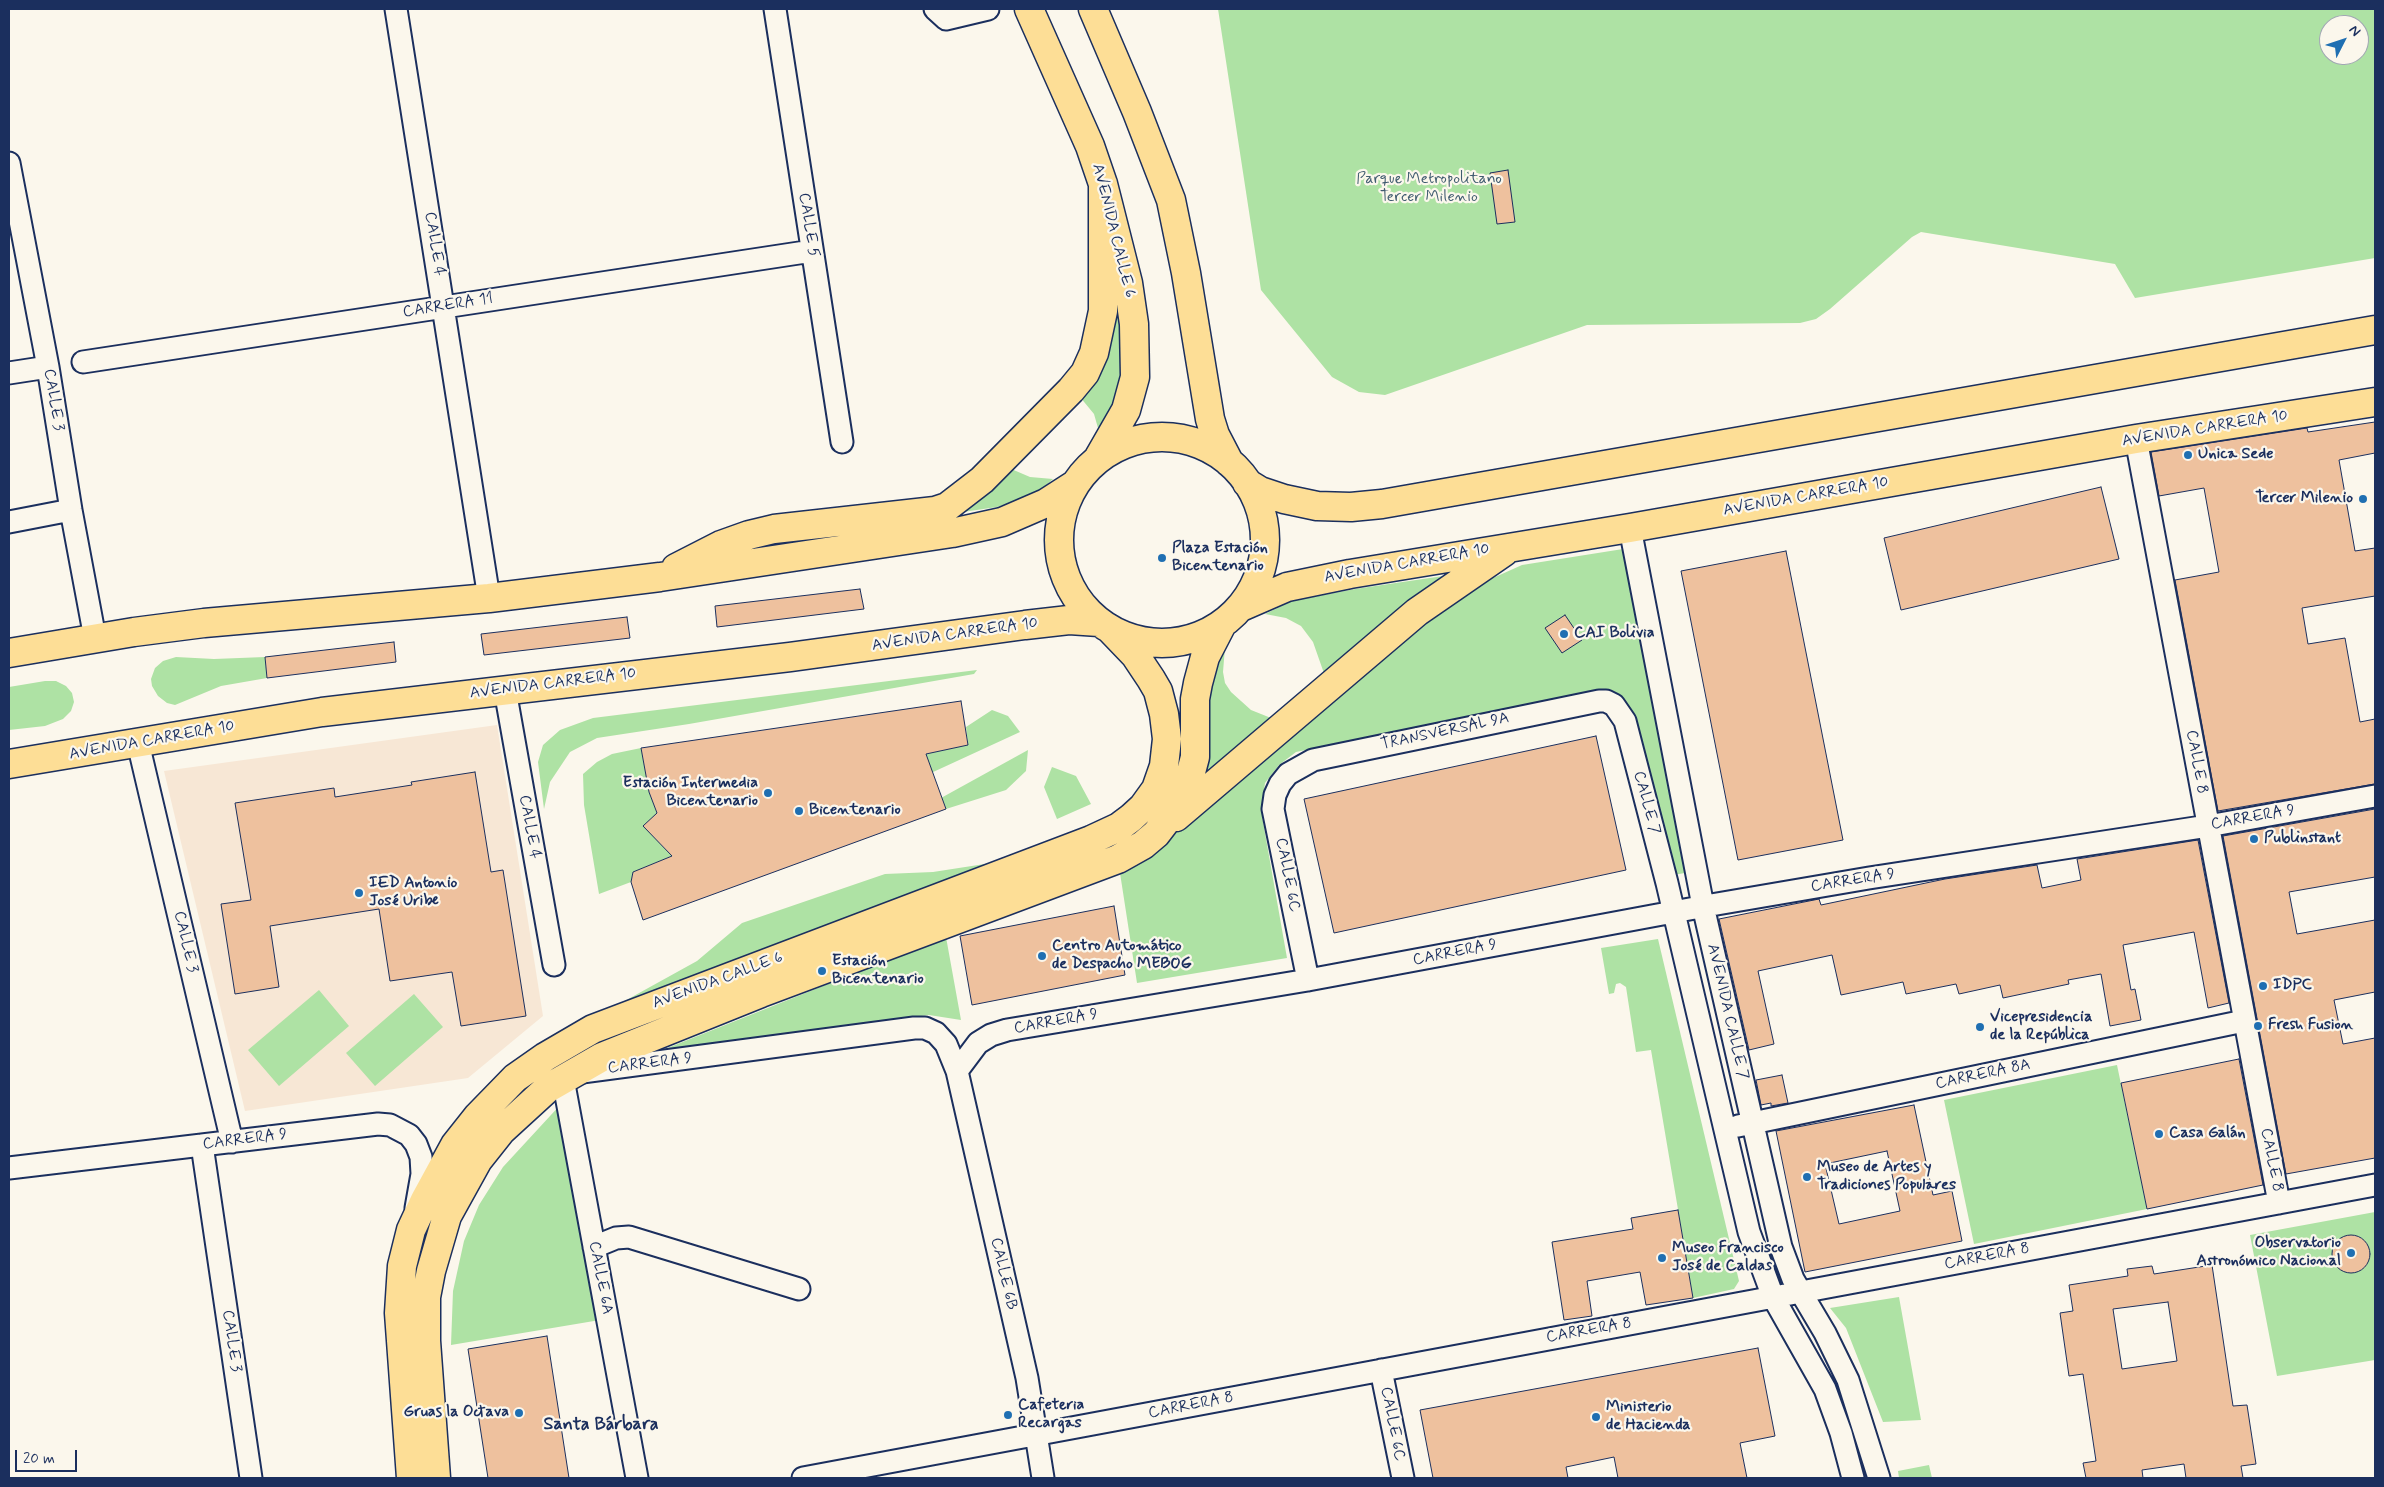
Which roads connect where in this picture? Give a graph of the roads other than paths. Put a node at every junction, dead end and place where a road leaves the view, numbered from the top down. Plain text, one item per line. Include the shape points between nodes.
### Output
1 (396, 9) edge
2 (775, 9) edge
3 (988, 9) edge
4 (1029, 9) edge
5 (1093, 9) edge
6 (940, 14) edge
7 (9, 163) edge
8 (1103, 184) junction
9 (14, 218) edge
10 (812, 250) junction
11 (444, 307) junction
12 (2375, 330) edge
13 (83, 362) dead end
14 (48, 367) junction
15 (9, 373) edge
16 (2375, 402) edge
17 (2136, 439) junction
18 (842, 442) dead end
19 (1098, 458) junction
20 (1229, 462) junction
21 (1247, 483) junction
22 (1074, 485) junction
23 (71, 510) junction
24 (9, 522) edge
25 (1630, 528) junction
26 (1513, 546) junction
27 (660, 577) junction
28 (489, 598) junction
29 (1241, 607) junction
30 (1105, 626) junction
31 (1221, 626) junction
32 (95, 638) junction
33 (9, 653) edge
34 (504, 690) junction
35 (1606, 701) joint
36 (138, 743) junction
37 (9, 764) edge
38 (1288, 774) joint
39 (2375, 796) edge
40 (2208, 826) junction
41 (1156, 834) junction
42 (1674, 912) junction
43 (1704, 912) junction
44 (554, 965) dead end
45 (1308, 980) junction
46 (2244, 1021) junction
47 (957, 1071) junction
48 (567, 1076) junction
49 (1752, 1123) junction
50 (1723, 1129) junction
51 (232, 1142) junction
52 (202, 1145) junction
53 (9, 1168) edge
54 (2375, 1186) edge
55 (2279, 1203) junction
56 (411, 1230) junction
57 (594, 1247) junction
58 (799, 1289) dead end
59 (1800, 1292) junction
60 (1773, 1297) junction
61 (1381, 1370) junction
62 (1036, 1436) junction
63 (251, 1478) edge
64 (411, 1478) edge
65 (436, 1478) edge
66 (637, 1478) edge
67 (803, 1478) edge
68 (1043, 1478) edge
69 (1403, 1478) edge
70 (1853, 1478) edge
71 (1879, 1478) edge

1 - 11 street, CALLE 4
2 - 10 street, CALLE 5
3 - 6 street
4 - 8 main road, AVENIDA CALLE 6 via 1090,146
5 - 20 main road via 1171,200 1210,419
7 - 9 street, CALLE 3
8 - 19 main road, AVENIDA CALLE 6 via 1128,282 1136,377 1126,410
8 - 27 main road via 1103,311 1094,353 1071,390 982,480 947,507 749,535 720,545
9 - 14 street, CALLE 3
10 - 11 street, CARRERA 11
10 - 18 street, CALLE 5
11 - 13 street, CARRERA 11
11 - 28 street, CALLE 4
12 - 21 main road via 1382,504 1317,506 1284,499
14 - 15 street
14 - 23 street, CALLE 3
16 - 17 main road, AVENIDA CARRERA 10
17 - 25 main road, AVENIDA CARRERA 10
17 - 40 street, CALLE 8
19 - 20 main road via 1134,440 1154,437 1194,442
19 - 22 main road
20 - 21 main road
21 - 29 main road via 1258,502 1264,524 1265,547 1253,589
22 - 27 main road via 1024,514 977,528
22 - 30 main road, AVENIDA CALLE 6 via 1064,507 1059,532 1060,555 1067,582 1080,604
23 - 24 street
23 - 32 street, CALLE 3
25 - 26 main road, AVENIDA CARRERA 10
25 - 43 street, AVENIDA CALLE 7
26 - 29 main road, AVENIDA CARRERA 10 via 1308,582 1270,593
26 - 41 main road via 1417,612
27 - 28 main road
28 - 32 main road via 251,618
29 - 31 main road
30 - 31 main road via 1130,639 1154,644 1189,640
30 - 34 main road, AVENIDA CARRERA 10 via 1057,622
30 - 56 main road, AVENIDA CALLE 6 via 1135,655 1158,691 1164,714 1167,739 1164,766 1156,789 1143,808 1119,827 1091,840 616,1019 571,1041 515,1078 478,1116 437,1175
31 - 41 main road, AVENIDA CALLE 6 via 1205,657 1198,684 1195,757 1190,776 1178,803
32 - 33 main road
34 - 36 main road, AVENIDA CARRERA 10 via 322,712
34 - 44 street, CALLE 4
35 - 38 street, TRANSVERSAL 9A via 1314,760
35 - 42 street, CALLE 7 via 1614,705 1625,721
36 - 37 main road, AVENIDA CARRERA 10
36 - 51 street, CALLE 3
38 - 45 street, CALLE 6C via 1277,789 1273,809
39 - 40 street, CARRERA 9
40 - 43 street, CARRERA 9 via 1888,875
40 - 46 street, CALLE 8
41 - 48 main road, AVENIDA CALLE 6 via 1118,859 736,1003 635,1043
42 - 43 street, CARRERA 9
42 - 45 street, CARRERA 9
42 - 50 street, AVENIDA CALLE 7
43 - 49 street, AVENIDA CALLE 7
45 - 47 street, CARRERA 9 via 1007,1030 978,1043
46 - 49 street, CARRERA 8A
46 - 55 street, CALLE 8
47 - 48 street, CARRERA 9 via 946,1044 936,1033 914,1028
47 - 62 street, CALLE 6B via 1027,1378
48 - 57 street, CALLE 6A
48 - 65 main road, AVENIDA CALLE 6 via 525,1107 495,1138 474,1166 442,1230 430,1271 425,1318
49 - 50 street, CARRERA 8A
49 - 59 street, AVENIDA CALLE 7 via 1781,1247
50 - 60 street, AVENIDA CALLE 7 via 1748,1232
51 - 52 street, CARRERA 9
51 - 56 street, CARRERA 9 via 378,1124 400,1128 416,1144 421,1157 422,1174
52 - 53 street, CARRERA 9
52 - 63 street, CALLE 3
54 - 55 street, CARRERA 8
55 - 59 street, CARRERA 8
56 - 64 main road, AVENIDA CALLE 6 via 402,1266 399,1313
57 - 58 street via 628,1237
57 - 66 street, CALLE 6A
59 - 60 street, CARRERA 8
59 - 71 street, AVENIDA CALLE 7 via 1842,1366
60 - 61 street, CARRERA 8
60 - 70 street, AVENIDA CALLE 7 via 1825,1389 1842,1433
61 - 62 street, CARRERA 8
61 - 69 street, CALLE 6C
62 - 67 street, CARRERA 8
62 - 68 street, CALLE 6B

